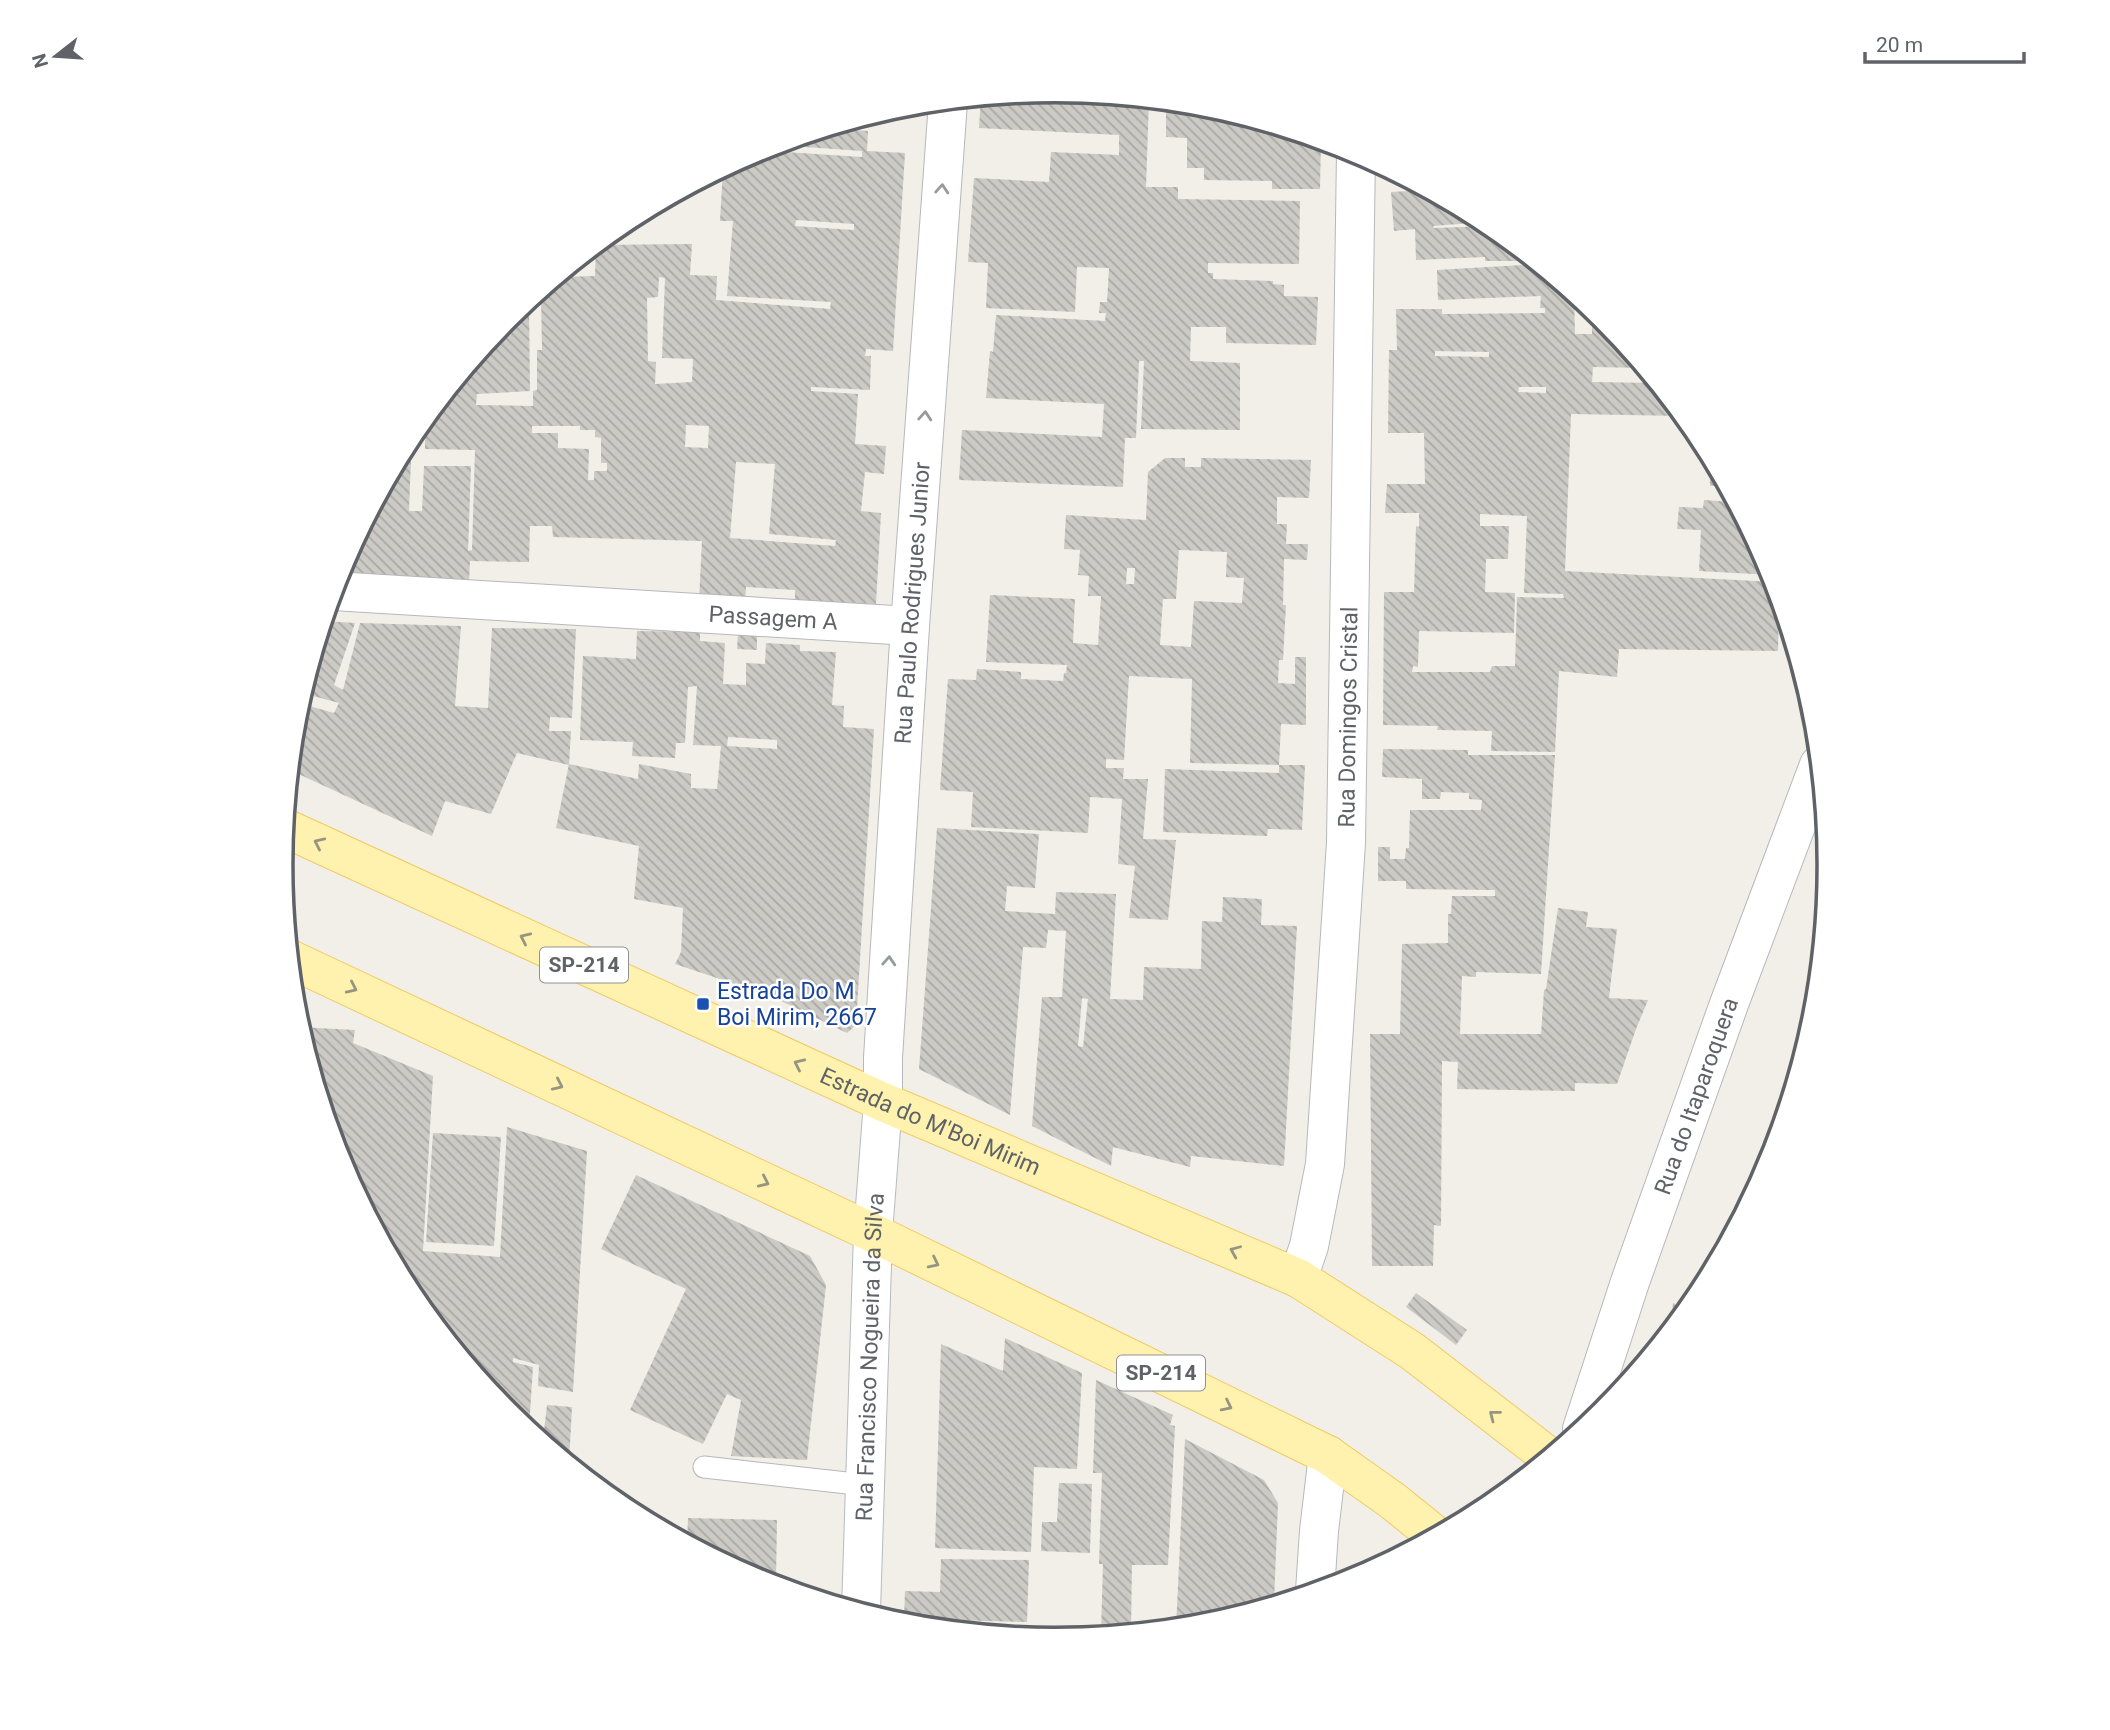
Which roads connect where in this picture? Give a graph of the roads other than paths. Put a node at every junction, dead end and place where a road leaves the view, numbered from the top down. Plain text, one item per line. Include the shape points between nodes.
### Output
1 (947, 111) edge
2 (1356, 165) edge
3 (344, 592) edge
4 (910, 626) junction
5 (1812, 784) edge
6 (294, 832) edge
7 (300, 964) edge
8 (883, 1102) junction
9 (873, 1233) junction
10 (1298, 1278) junction
11 (1589, 1409) edge
12 (1541, 1451) edge
13 (1328, 1455) junction
14 (704, 1467) dead end
15 (865, 1485) junction
16 (1428, 1529) edge
17 (1316, 1580) edge
18 (861, 1602) edge

4 -> 1 street, Rua Paulo Rodrigues Junior
2 - 10 street, Rua Domingos Cristal via 1346,843 1325,1164
3 - 4 street, Passagem A
8 -> 4 street, Rua Paulo Rodrigues Junior
5 - 11 street, Rua do Itaparoquera via 1720,1030
8 -> 6 main road, Estrada do M'Boi Mirim / SP-214
7 -> 9 main road, SP-214
8 - 9 street, Rua Francisco Nogueira da Silva
10 -> 8 main road, Estrada do M'Boi Mirim / SP-214
9 -> 13 main road, SP-214
9 - 15 street, Rua Francisco Nogueira da Silva
12 -> 10 main road, Estrada do M'Boi Mirim / SP-214 via 1412,1351
13 - 16 main road, SP-214
13 - 17 street
14 - 15 lane
15 - 18 street, Rua Francisco Nogueira da Silva

